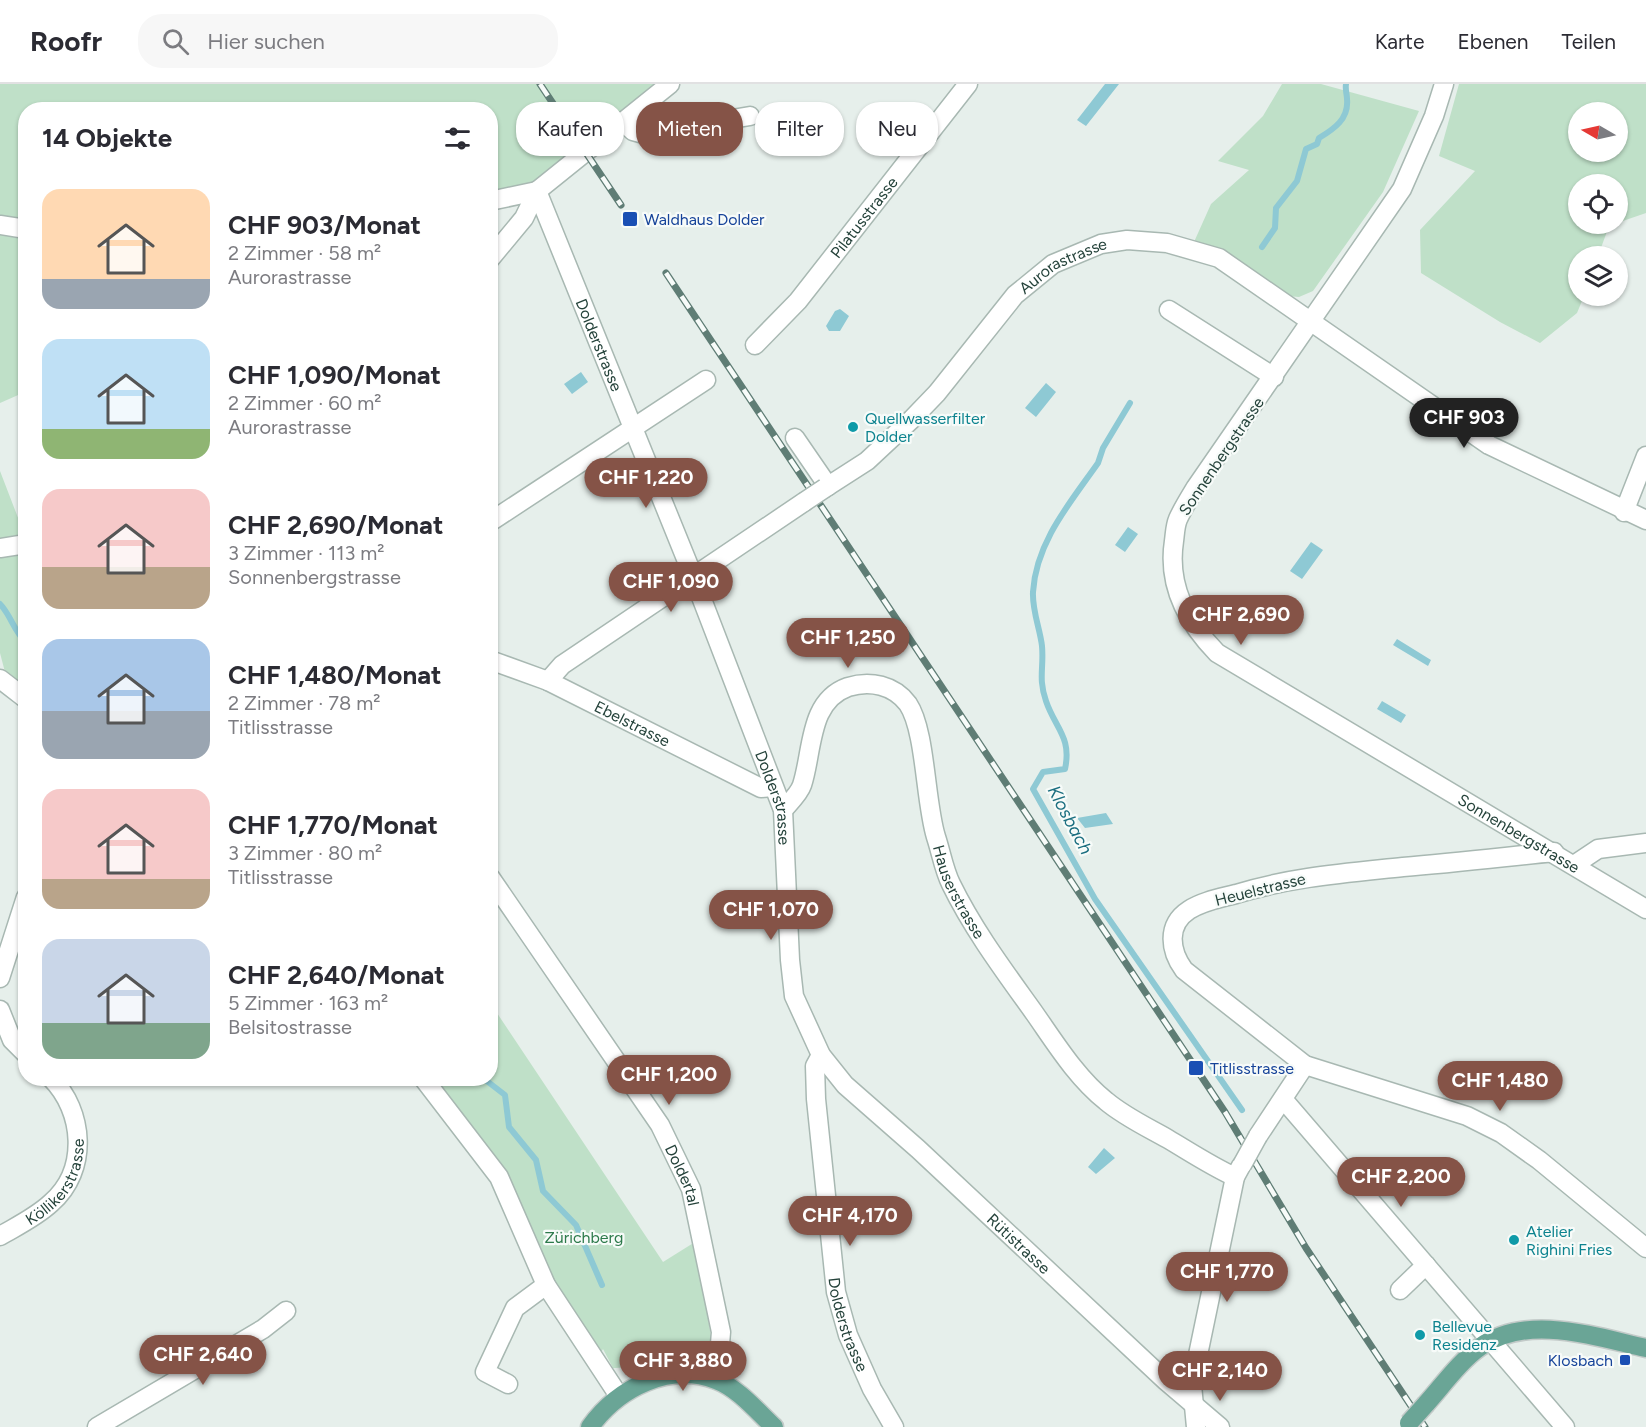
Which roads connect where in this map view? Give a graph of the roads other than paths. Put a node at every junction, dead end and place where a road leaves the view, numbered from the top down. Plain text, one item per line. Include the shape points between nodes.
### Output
1 (670, 84) edge
2 (968, 84) edge
3 (1444, 84) edge
4 (750, 116) dead end
5 (624, 121) edge
6 (624, 123) edge
7 (581, 156) edge
8 (537, 191) junction
9 (498, 199) edge
10 (524, 218) junction
11 (550, 219) junction
12 (0, 225) edge
13 (18, 228) edge
14 (498, 249) edge
15 (1169, 310) dead end
16 (1313, 321) junction
17 (755, 345) dead end
18 (1274, 377) junction
19 (705, 380) dead end
20 (632, 427) junction
21 (795, 438) dead end
22 (1646, 456) edge
23 (827, 487) junction
24 (1624, 512) junction
25 (498, 517) edge
26 (1646, 520) edge
27 (18, 545) edge
28 (0, 548) edge
29 (693, 576) junction
30 (498, 663) edge
31 (0, 679) edge
32 (548, 681) junction
33 (18, 693) edge
34 (773, 787) junction
35 (783, 810) junction
36 (1646, 843) edge
37 (1554, 852) junction
38 (1574, 865) junction
39 (498, 889) edge
40 (1646, 909) edge
41 (18, 922) edge
42 (0, 978) edge
43 (0, 1010) edge
44 (18, 1046) edge
45 (821, 1055) junction
46 (1305, 1065) junction
47 (59, 1086) edge
48 (429, 1086) edge
49 (1283, 1099) junction
50 (1239, 1171) junction
51 (0, 1236) edge
52 (1646, 1248) edge
53 (1426, 1265) junction
54 (546, 1285) junction
55 (1400, 1290) dead end
56 (286, 1311) dead end
57 (1491, 1341) junction
58 (1646, 1348) edge
59 (717, 1380) junction
60 (508, 1384) dead end
61 (619, 1396) junction
62 (1193, 1402) junction
63 (1407, 1425) edge
64 (97, 1427) edge
65 (590, 1427) edge
66 (774, 1427) edge
67 (894, 1427) edge
68 (1196, 1427) edge
69 (1220, 1427) edge
70 (1565, 1427) edge

1 - 5 street
2 - 17 street, Pilatusstrasse via 798,301
3 - 16 street, Sonnenbergstrasse via 1402,189
4 - 6 street via 644,134
7 - 8 street
8 - 9 street
8 - 10 street
8 - 11 street, Dolderstrasse
10 - 11 street
10 - 14 street
11 - 20 street, Dolderstrasse
12 - 13 street
15 - 18 street
16 - 18 street, Sonnenbergstrasse
16 - 23 street, Aurorastrasse via 1219,258 1202,251 1146,240 1101,244 1053,264 1015,295 912,419 867,461
16 - 24 street, Aurorastrasse via 1489,444
18 - 37 street, Sonnenbergstrasse via 1196,487 1177,521 1172,555 1174,585 1185,612 1198,634 1217,653
19 - 20 street
20 - 25 street
20 - 29 street, Dolderstrasse
21 - 23 street
22 - 24 street
23 - 29 street, Aurorastrasse, bridge
24 - 26 street, Aurorastrasse
27 - 28 street
29 - 32 street, Aurorastrasse via 562,665
29 - 34 street, Dolderstrasse
30 - 32 street, Ebelstrasse
31 - 33 street
32 - 34 street, Ebelstrasse via 750,783 761,788
34 - 35 street, Dolderstrasse
35 - 45 street, Dolderstrasse via 795,996
35 - 50 street, Hauserstrasse via 801,787 817,720 834,693 865,684 895,690 909,705 916,724 932,824 950,882 979,935 1061,1052 1100,1095 1137,1122
36 - 38 street via 1598,849
37 - 38 street, Sonnenbergstrasse
37 - 46 street, Heuelstrasse via 1268,884 1188,911 1176,926 1172,941 1174,956 1184,970
38 - 40 street, Sonnenbergstrasse
39 - 59 street, Doldertal via 660,1125 691,1190 720,1332
41 - 42 street
43 - 44 street
45 - 62 street, Rütistrasse via 845,1085
45 - 67 street, Dolderstrasse via 815,1066 816,1099 836,1292 848,1335
46 - 49 street
46 - 52 street via 1449,1110 1501,1134 1539,1160
47 - 51 street, Köllikerstrasse via 75,1115 78,1138 76,1161 68,1183 53,1202
48 - 54 street via 499,1177
49 - 50 street, bridge
49 - 53 street
50 - 62 street via 1194,1374
53 - 55 street
53 - 57 street
54 - 60 street via 515,1308 485,1372
54 - 61 street
56 - 64 street via 263,1329
57 - 58 main road via 1534,1330 1575,1333
57 - 63 main road, bridge via 1480,1347
57 - 70 street
59 - 61 main road via 693,1374 656,1378
59 - 66 main road via 743,1397
61 - 65 main road
62 - 68 street
62 - 69 street, Rütistrasse

